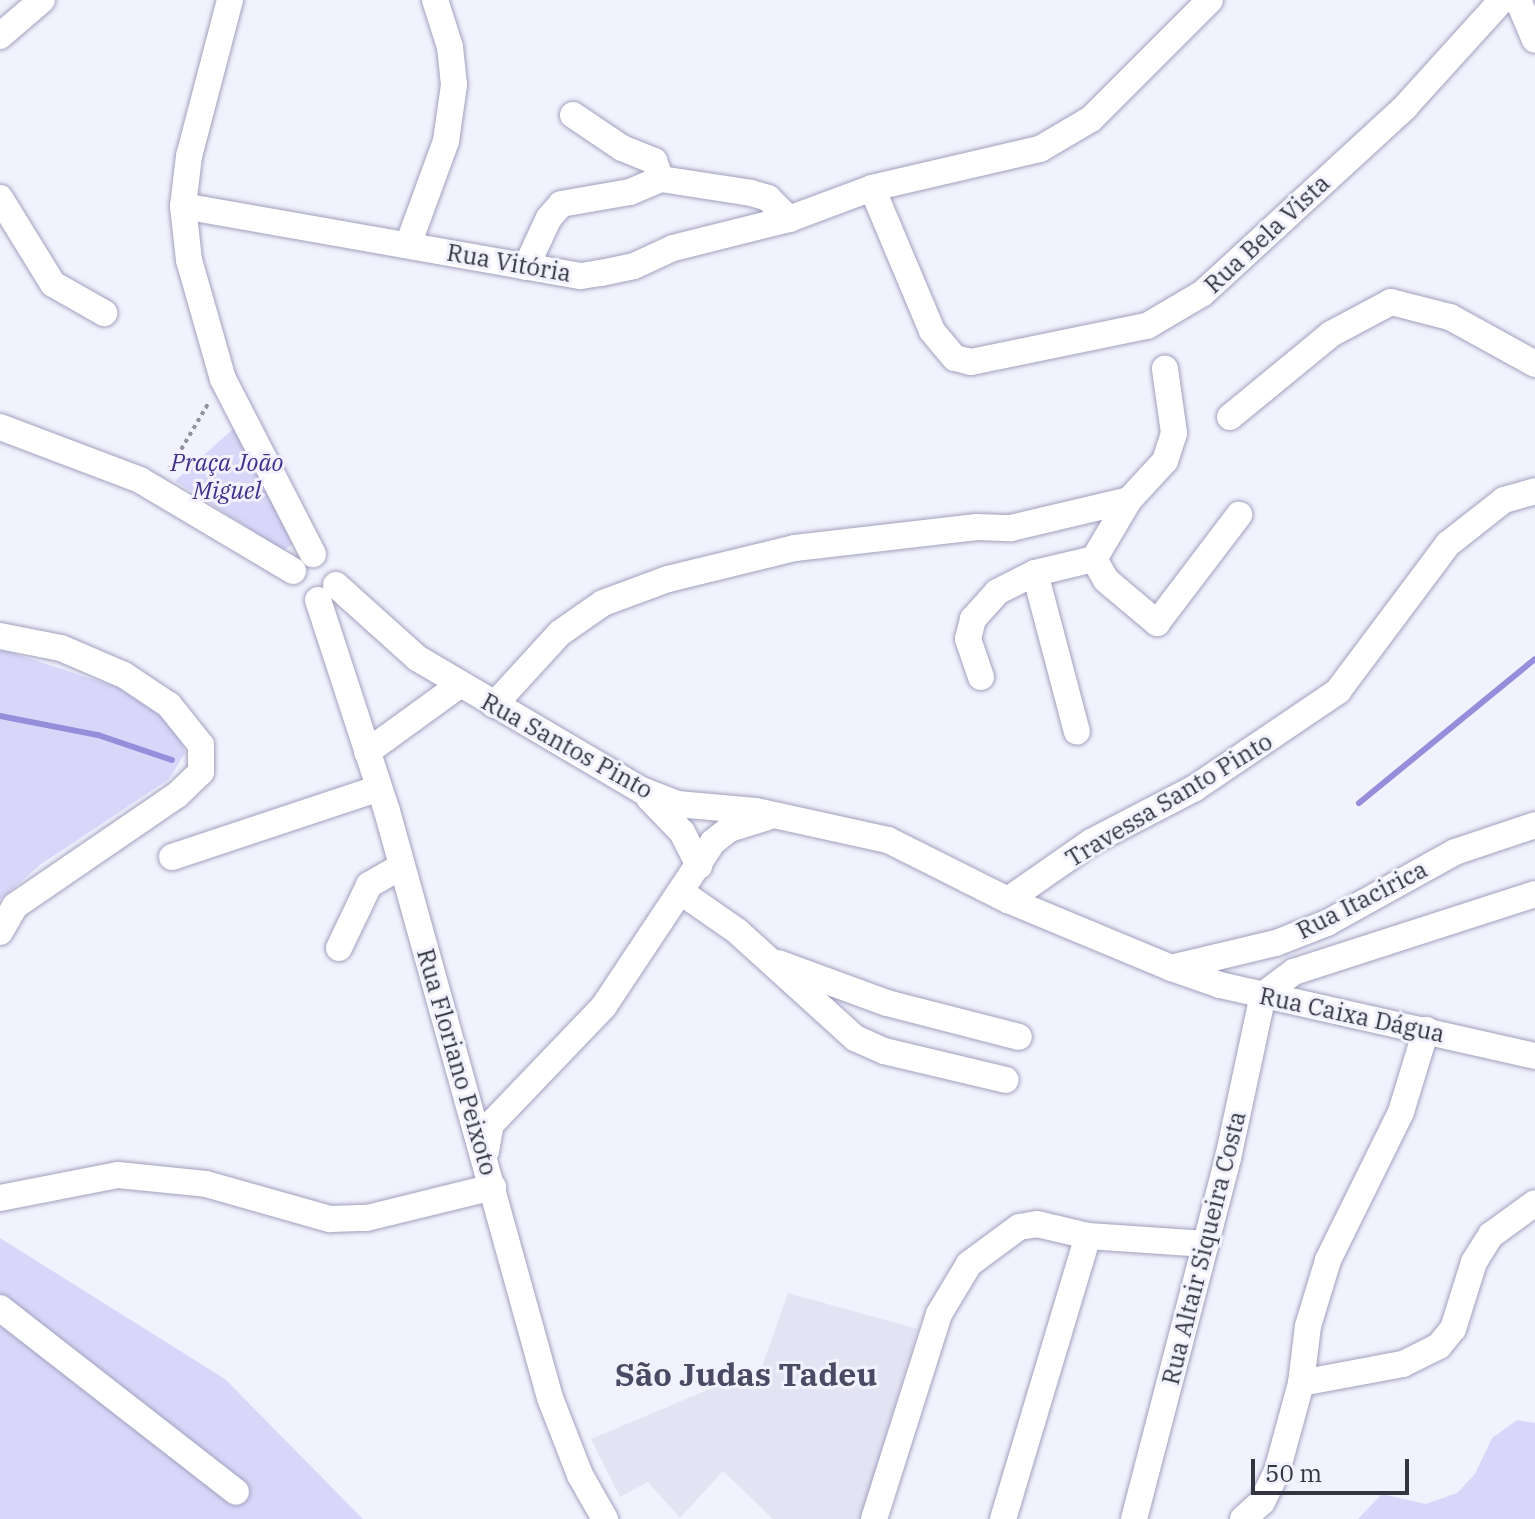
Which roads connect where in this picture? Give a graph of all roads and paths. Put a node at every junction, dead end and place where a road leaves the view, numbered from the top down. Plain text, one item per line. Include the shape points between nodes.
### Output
1 (42, 0) edge
2 (230, 0) edge
3 (435, 0) edge
4 (1210, 0) edge
5 (1502, 0) edge
6 (1518, 0) edge
7 (0, 36) edge
8 (1535, 40) edge
9 (573, 115) dead end
10 (661, 179) junction
11 (872, 188) junction
12 (0, 198) edge
13 (183, 206) junction
14 (789, 219) junction
15 (408, 245) junction
16 (526, 267) junction
17 (104, 313) dead end
18 (1535, 364) edge
19 (1165, 369) dead end
20 (223, 379) junction
21 (1230, 417) dead end
22 (0, 427) edge
23 (157, 490) junction
24 (1535, 491) edge
25 (1129, 500) junction
26 (1239, 515) dead end
27 (313, 554) junction
28 (1094, 559) junction
29 (293, 571) junction
30 (1035, 573) junction
31 (327, 593) junction
32 (0, 636) edge
33 (981, 677) dead end
34 (458, 686) junction
35 (494, 705) junction
36 (1077, 732) dead end
37 (367, 752) junction
38 (379, 788) junction
39 (641, 790) junction
40 (775, 815) junction
41 (1535, 825) edge
42 (172, 857) dead end
43 (402, 866) junction
44 (699, 866) junction
45 (681, 892) junction
46 (1535, 894) edge
47 (1008, 900) junction
48 (0, 932) edge
49 (339, 948) dead end
50 (769, 960) junction
51 (1171, 968) junction
52 (1270, 988) junction
53 (1426, 1030) junction
54 (1019, 1037) dead end
55 (1535, 1056) edge
56 (1006, 1080) dead end
57 (466, 1090) junction
58 (512, 1102) junction
59 (487, 1159) junction
60 (493, 1187) junction
61 (0, 1198) edge
62 (1535, 1203) edge
63 (1088, 1236) junction
64 (1206, 1244) junction
65 (0, 1308) edge
66 (1301, 1383) junction
67 (236, 1492) dead end
68 (605, 1519) edge
69 (874, 1519) edge
70 (1003, 1519) edge
71 (1134, 1519) edge
72 (1243, 1519) edge

1 - 7 street
2 - 13 street via 195,126
3 - 15 street via 450,47 454,85 446,141
4 - 11 street, Rua Vitória via 1091,119 1061,139 1040,149
5 - 11 street, Rua Bela Vista via 1405,107 1203,293 1171,316 1070,344 971,362 955,358 932,331
6 - 8 street
9 - 10 street via 622,148 654,161
10 - 14 street via 768,198
10 - 16 street via 630,192 561,204
11 - 14 street, Rua Vitória
12 - 17 street via 53,284
13 - 15 street, Rua Vitória
13 - 20 street via 197,301
14 - 16 street, Rua Vitória via 673,248 634,266 601,273 581,276
15 - 16 street, Rua Vitória
18 - 21 street via 1450,317 1391,302 1331,334
19 - 25 street via 1172,447
20 - 23 path
20 - 27 street
22 - 23 street
23 - 29 street
24 - 47 street, Travessa Santo Pinto via 1504,500 1448,544 1338,691 1195,788 1091,842
25 - 28 street
25 - 35 street via 1011,528 977,527 795,548 668,579 603,603 560,633
26 - 28 street via 1157,623 1106,580
27 - 29 street
27 - 31 street via 336,570
28 - 30 street
29 - 31 street via 297,592
30 - 33 street via 997,592 973,619 968,639
30 - 36 street
31 - 34 street, Rua Santos Pinto
31 - 37 street, Rua Floriano Peixoto
32 - 48 street via 61,648 124,675 169,705 201,745 201,772 177,795 15,906
34 - 35 street, Rua Santos Pinto
34 - 37 street
35 - 39 street, Rua Santos Pinto
37 - 38 street, Rua Floriano Peixoto
38 - 42 street
38 - 43 street, Rua Floriano Peixoto
39 - 40 street, Rua Santos Pinto via 677,804
39 - 44 street via 682,832
40 - 44 street via 729,829 713,842
40 - 47 street via 888,840
41 - 51 street, Rua Itacirica via 1455,852 1327,923 1276,943
43 - 49 street via 369,885
43 - 57 street, Rua Floriano Peixoto
44 - 45 street
45 - 50 street
45 - 58 street via 604,1006
46 - 52 street via 1419,934 1346,952
47 - 51 street
50 - 54 street via 887,1003
50 - 56 street via 855,1038 884,1051
51 - 52 street, Rua Caixa Dágua
52 - 53 street, Rua Caixa Dágua
52 - 64 street, Rua Altair Siqueira Costa
53 - 55 street, Rua Caixa Dágua
53 - 66 street via 1401,1112 1328,1260 1308,1326
57 - 58 street via 481,1106
57 - 59 street, Rua Floriano Peixoto
58 - 59 street via 487,1131
59 - 60 street, Rua Floriano Peixoto
60 - 61 street via 367,1218 330,1219 206,1184 118,1175
60 - 68 street, Rua Floriano Peixoto via 550,1398 580,1475
62 - 66 street via 1491,1235 1474,1262 1453,1329 1439,1346 1403,1364
63 - 64 street
63 - 69 street via 1037,1224 1019,1227 969,1264 939,1314
63 - 70 street
64 - 71 street, Rua Altair Siqueira Costa
65 - 67 street
66 - 72 street via 1277,1471 1262,1502

